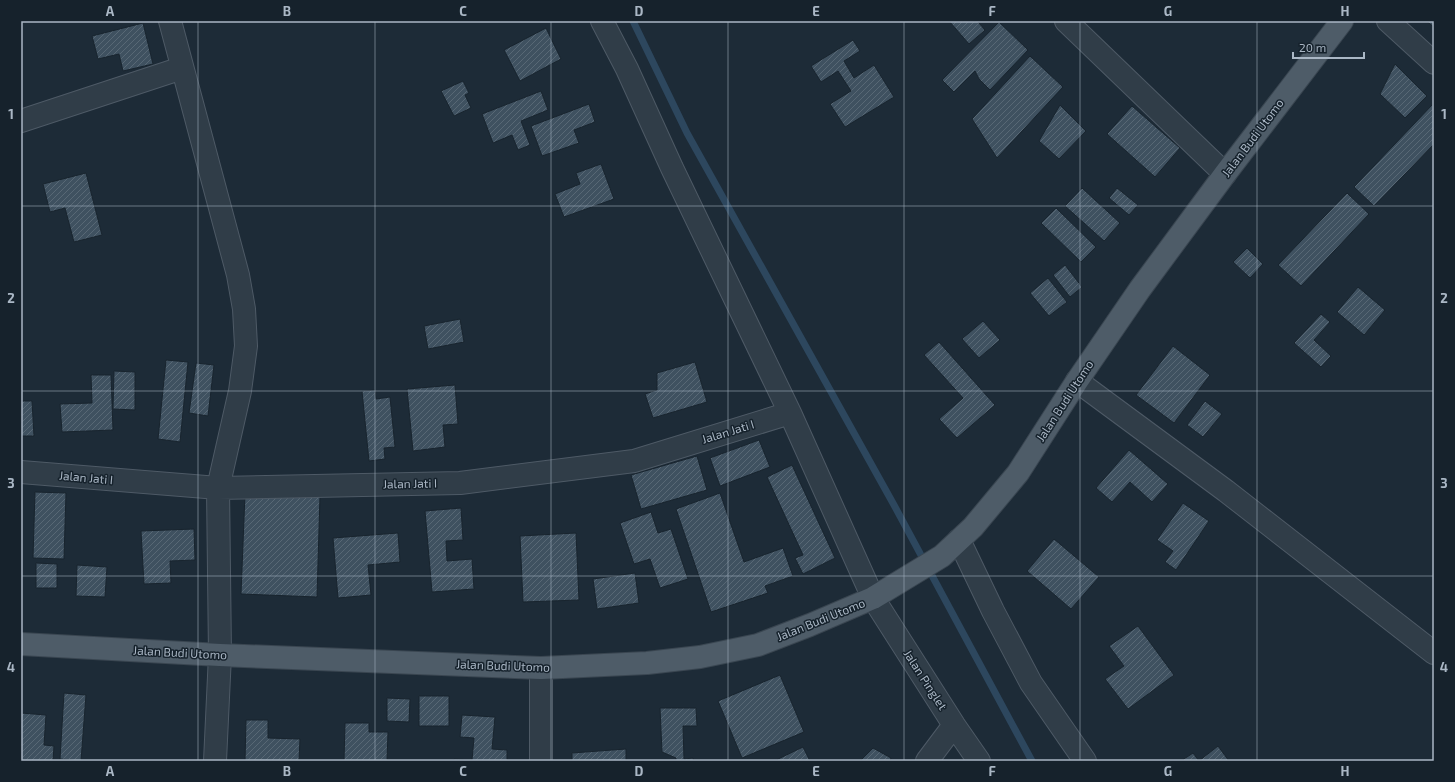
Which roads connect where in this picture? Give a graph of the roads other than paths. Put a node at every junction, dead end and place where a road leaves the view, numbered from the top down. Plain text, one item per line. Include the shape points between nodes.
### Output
1 (170, 21) edge
2 (602, 21) edge
3 (1066, 21) edge
4 (1342, 21) edge
5 (1388, 21) edge
6 (1434, 63) edge
7 (182, 68) junction
8 (21, 121) edge
9 (1226, 174) junction
10 (1077, 381) junction
11 (790, 413) junction
12 (21, 472) edge
13 (218, 488) junction
14 (959, 540) junction
15 (880, 594) junction
16 (21, 644) edge
17 (1434, 653) edge
18 (220, 655) junction
19 (541, 668) junction
20 (954, 725) junction
21 (215, 761) edge
22 (541, 761) edge
23 (927, 761) edge
24 (979, 761) edge
25 (1085, 761) edge

1 - 7 street
2 - 11 street, Jalan Pinglet
3 - 9 street
4 - 9 main road, Jalan Budi Utomo
5 - 6 street
7 - 8 street
7 - 13 street via 238,275 244,310 246,346 240,392
9 - 10 main road, Jalan Budi Utomo via 1140,289
10 - 14 main road, Jalan Budi Utomo via 1018,473
10 - 17 street via 1226,491
11 - 13 street, Jalan Jati I via 634,461 460,483
11 - 15 street, Jalan Pinglet
12 - 13 street, Jalan Jati I
13 - 18 street
14 - 15 main road, Jalan Budi Utomo via 942,556
14 - 25 street via 1031,683
15 - 19 main road, Jalan Budi Utomo via 758,645 700,657 647,663
15 - 20 street, Jalan Pinglet
16 - 18 main road, Jalan Budi Utomo
18 - 19 main road, Jalan Budi Utomo
18 - 21 street
19 - 22 street
20 - 23 street
20 - 24 street, Jalan Pinglet

